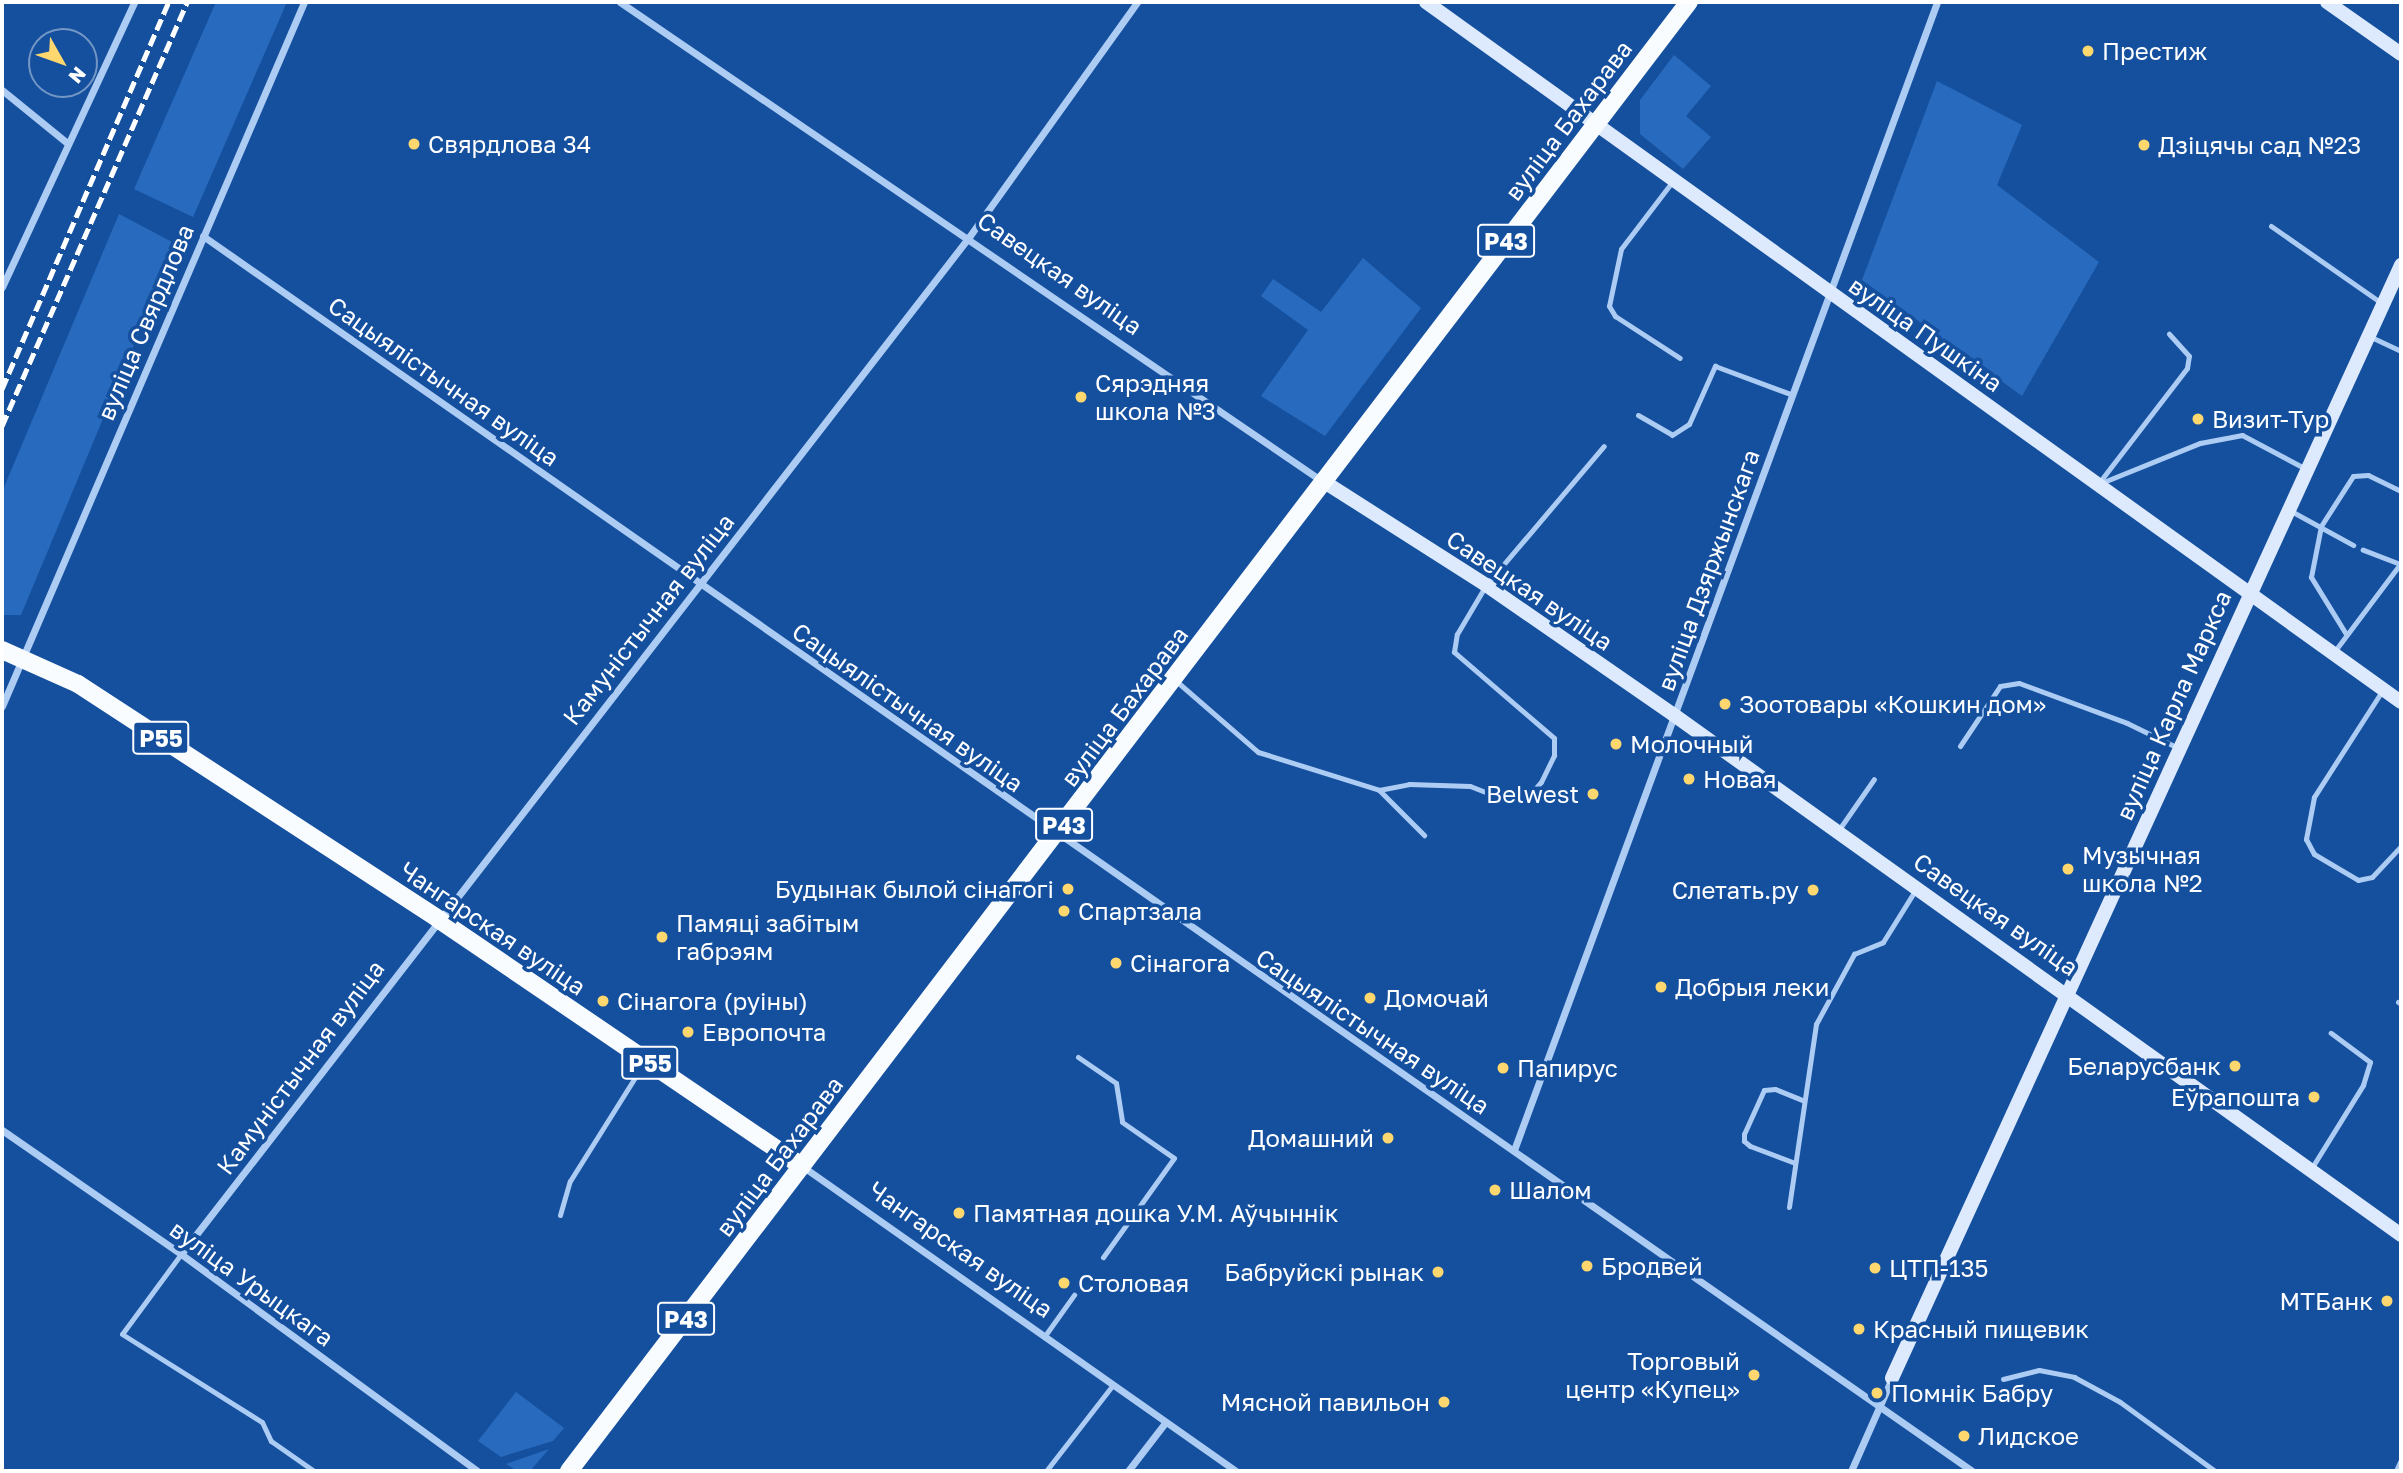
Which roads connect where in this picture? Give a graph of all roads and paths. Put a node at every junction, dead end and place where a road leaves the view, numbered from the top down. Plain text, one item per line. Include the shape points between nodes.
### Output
1 (134, 2) edge
2 (304, 2) edge
3 (620, 2) edge
4 (1137, 2) edge
5 (1426, 2) edge
6 (1689, 2) edge
7 (1937, 2) edge
8 (2327, 2) edge
9 (2401, 54) edge
10 (2, 90) edge
11 (1595, 122) junction
12 (66, 142) junction
13 (1674, 180) junction
14 (2271, 226) dead end
15 (203, 236) junction
16 (969, 237) junction
17 (2401, 265) edge
18 (2, 287) edge
19 (1830, 294) junction
20 (2383, 303) junction
21 (2169, 334) dead end
22 (2368, 336) junction
23 (2401, 351) edge
24 (1680, 358) dead end
25 (1793, 395) junction
26 (1638, 415) dead end
27 (1604, 446) dead end
28 (2306, 468) junction
29 (1326, 483) junction
30 (2098, 484) junction
31 (2401, 491) edge
32 (2287, 509) junction
33 (2321, 526) junction
34 (2353, 545) dead end
35 (2363, 550) dead end
36 (2401, 564) edge
37 (700, 584) junction
38 (1486, 585) junction
39 (2249, 591) junction
40 (2346, 634) junction
41 (2, 650) edge
42 (2334, 652) junction
43 (23, 659) junction
44 (1175, 680) junction
45 (2384, 689) junction
46 (2401, 702) edge
47 (2, 706) edge
48 (1674, 715) junction
49 (1960, 746) dead end
50 (2178, 748) junction
51 (1874, 779) dead end
52 (1379, 790) junction
53 (1838, 831) junction
54 (1056, 835) junction
55 (1424, 835) dead end
56 (2401, 846) edge
57 (1918, 887) junction
58 (438, 919) junction
59 (2068, 992) junction
60 (2331, 1032) dead end
61 (1078, 1058) dead end
62 (646, 1060) junction
63 (1804, 1101) junction
64 (2, 1130) edge
65 (1514, 1150) junction
66 (1795, 1163) junction
67 (802, 1166) junction
68 (2311, 1169) junction
69 (1789, 1207) dead end
70 (560, 1215) dead end
71 (2401, 1235) edge
72 (181, 1254) junction
73 (1103, 1256) dead end
74 (1074, 1295) dead end
75 (1044, 1337) junction
76 (1892, 1378) joint
77 (2003, 1379) dead end
78 (1112, 1386) junction
79 (1880, 1405) junction
80 (1166, 1423) junction
81 (2401, 1462) edge
82 (314, 1471) edge
83 (477, 1471) edge
84 (569, 1471) edge
85 (1046, 1471) edge
86 (1128, 1471) edge
87 (1236, 1471) edge
88 (1851, 1471) edge
89 (1972, 1471) edge
90 (2215, 1471) edge
91 (2397, 1471) edge

1 - 12 street
2 - 15 street, вуліца Свярдлова
3 - 16 street, Савецкая вуліца
4 - 16 street, Камуністычная вуліца
5 - 11 street, вуліца Пушкіна
6 - 11 main road, вуліца Бахарава / Р43
7 - 19 street, вуліца Дзяржынскага
8 - 9 street
10 - 12 street
11 - 13 street, вуліца Пушкіна
11 - 29 main road, вуліца Бахарава / Р43
12 - 18 street
13 - 19 street, вуліца Пушкіна
13 - 24 lane via 1621,249 1609,306 1615,316
14 - 20 lane
15 - 37 street, Сацыялістычная вуліца
15 - 43 street, вуліца Свярдлова
16 - 29 street, Савецкая вуліца
16 - 37 street, Камуністычная вуліца
17 - 20 street, вуліца Карла Маркса
19 - 25 street, вуліца Дзяржынскага
19 - 30 street, вуліца Пушкіна
20 - 22 street, вуліца Карла Маркса
21 - 30 lane via 2189,356 2187,368
22 - 23 lane
22 - 28 street, вуліца Карла Маркса
25 - 26 lane via 1715,366 1689,424 1681,430 1672,435
25 - 48 street, вуліца Дзяржынскага
27 - 38 lane
28 - 30 lane via 2242,435 2200,443
28 - 32 street, вуліца Карла Маркса
29 - 38 street, Савецкая вуліца
29 - 44 main road, вуліца Бахарава / Р43
30 - 39 street, вуліца Пушкіна
31 - 33 lane via 2368,475 2353,476
32 - 33 lane
32 - 39 street, вуліца Карла Маркса
33 - 34 lane
33 - 40 lane via 2311,577
35 - 36 lane
36 - 40 lane
37 - 54 street, Сацыялістычная вуліца
37 - 58 street, Камуністычная вуліца
38 - 48 street, Савецкая вуліца
38 - 52 lane via 1457,635 1454,652 1553,738 1554,755 1541,782 1527,798 1508,801 1470,786 1409,784
39 - 42 street, вуліца Пушкіна
39 - 50 street, вуліца Карла Маркса
40 - 42 lane
41 - 43 main road, Р55
42 - 45 street, вуліца Пушкіна
43 - 47 street
43 - 58 main road, Чангарская вуліца / Р55 via 78,684
44 - 52 lane via 1258,752
44 - 54 main road, вуліца Бахарава / Р43
45 - 46 street, вуліца Пушкіна
45 - 56 lane via 2314,797 2306,838 2314,855 2358,880 2372,877
48 - 53 street, Савецкая вуліца
48 - 65 street, вуліца Дзяржынскага
49 - 50 lane via 2000,686 2019,683 2127,723
50 - 59 street, вуліца Карла Маркса
51 - 53 lane
52 - 55 lane
53 - 57 street, Савецкая вуліца
54 - 65 street, Сацыялістычная вуліца
54 - 67 main road, вуліца Бахарава / Р43
57 - 59 street, Савецкая вуліца
57 - 63 lane via 1883,942 1854,954 1816,1024
58 - 62 main road, Чангарская вуліца / Р55
58 - 72 street, Камуністычная вуліца
59 - 68 street, Савецкая вуліца
59 - 76 street, вуліца Карла Маркса
60 - 68 lane via 2370,1062 2364,1085
61 - 73 lane via 1116,1083 1122,1122 1174,1158
62 - 67 main road, Чангарская вуліца / Р55
62 - 70 lane via 570,1181
63 - 66 lane
63 - 66 lane via 1764,1090 1744,1134 1744,1142 1750,1146
64 - 72 street, вуліца Урыцкага
65 - 79 street, Сацыялістычная вуліца
66 - 69 lane
67 - 75 street, Чангарская вуліца
67 - 84 main road, вуліца Бахарава / Р43
68 - 71 street, Савецкая вуліца
72 - 82 lane via 122,1334 262,1422 271,1441
72 - 83 street, вуліца Урыцкага
74 - 75 lane
75 - 78 street, Чангарская вуліца
76 - 79 street, вуліца Карла Маркса
77 - 90 lane via 2039,1370 2074,1377 2120,1402
78 - 80 street, Чангарская вуліца
78 - 85 lane
79 - 88 street, вуліца Карла Маркса
79 - 89 street, Сацыялістычная вуліца
80 - 86 street
80 - 87 street, Чангарская вуліца
81 - 91 street

